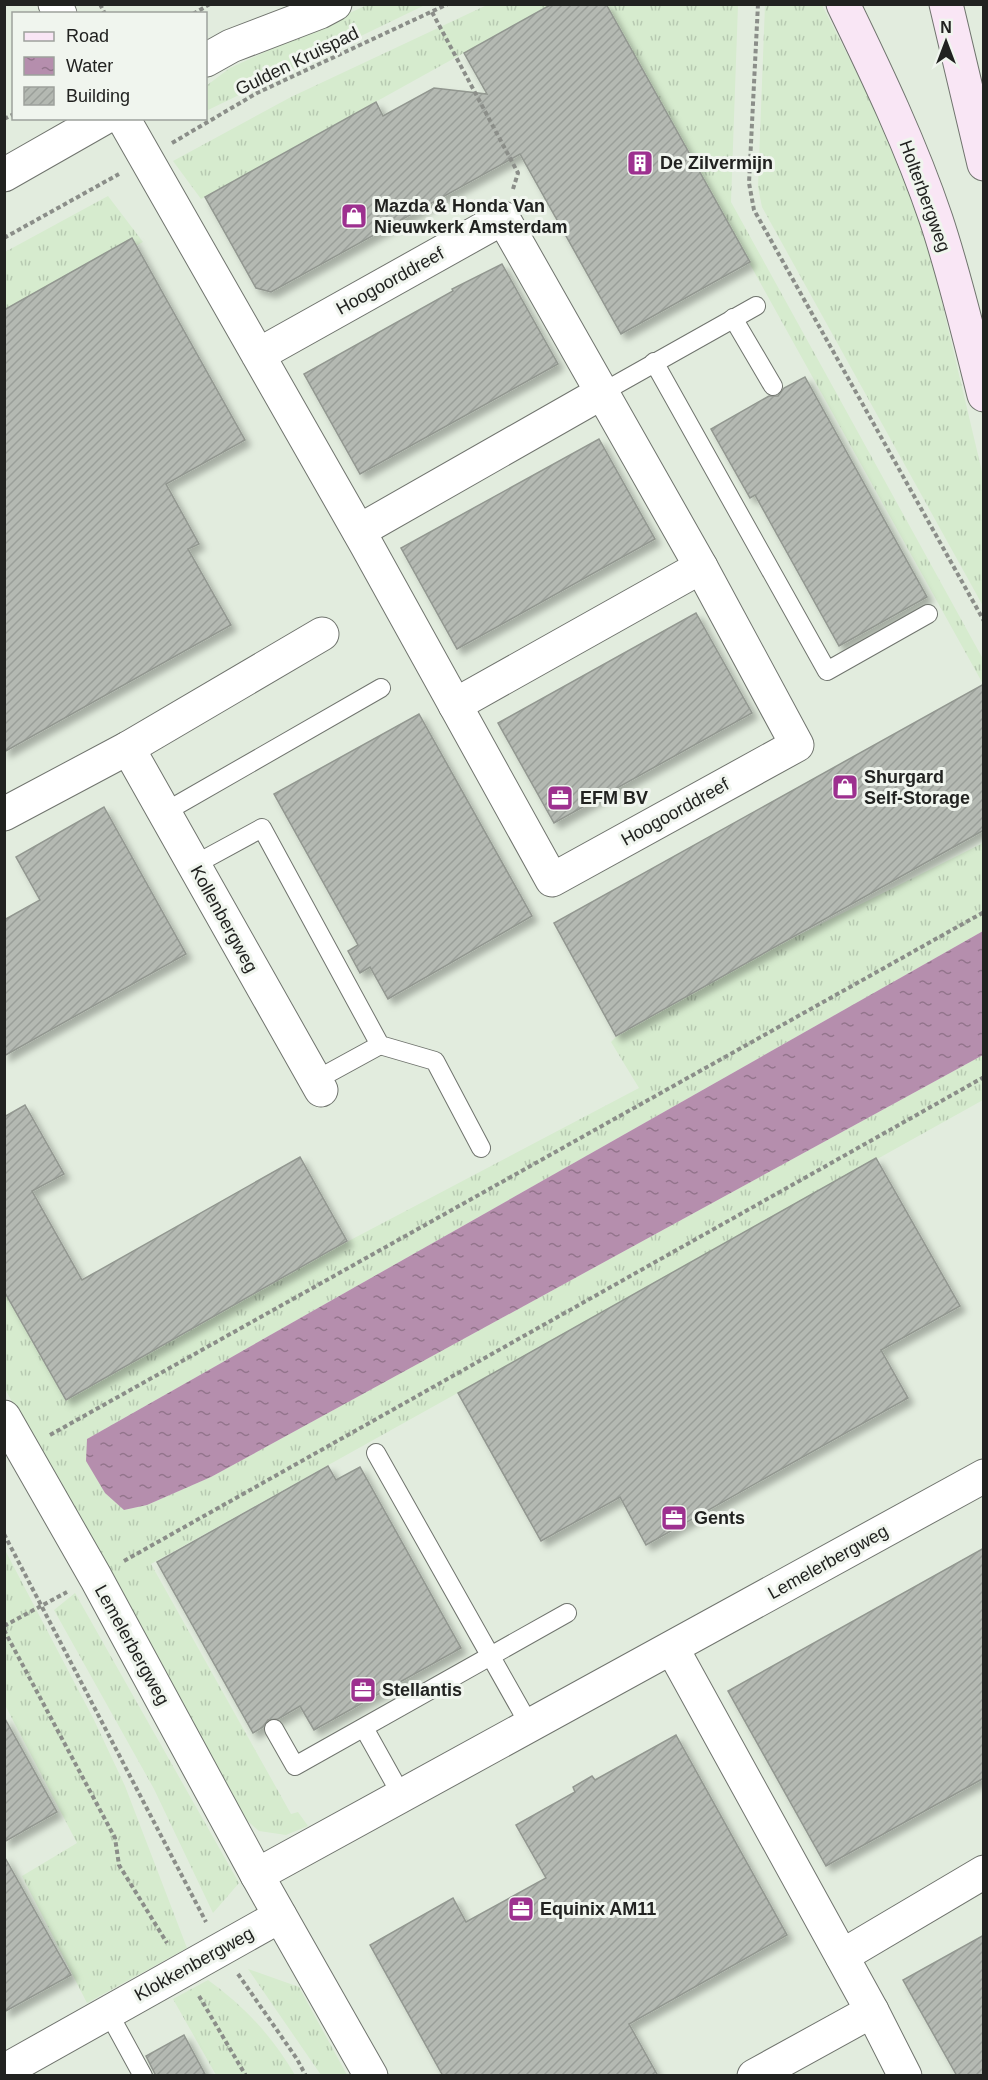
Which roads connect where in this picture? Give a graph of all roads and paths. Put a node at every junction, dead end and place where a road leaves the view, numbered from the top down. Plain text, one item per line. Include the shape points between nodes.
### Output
1 (210, 4) edge
2 (278, 4) edge
3 (335, 4) edge
4 (448, 4) edge
5 (758, 4) edge
6 (843, 4) edge
7 (946, 4) edge
8 (196, 12) edge
9 (432, 12) junction
10 (218, 53) edge
11 (100, 120) edge
12 (124, 120) edge
13 (147, 159) junction
14 (984, 164) edge
15 (4, 175) edge
16 (503, 218) junction
17 (4, 238) edge
18 (756, 306) dead end
19 (733, 318) junction
20 (258, 355) junction
21 (654, 362) junction
22 (773, 386) dead end
23 (603, 392) junction
24 (984, 395) edge
25 (359, 531) junction
26 (701, 567) junction
27 (928, 614) dead end
28 (984, 621) edge
29 (322, 634) dead end
30 (381, 688) dead end
31 (454, 705) junction
32 (128, 748) junction
33 (165, 812) junction
34 (4, 814) edge
35 (194, 865) junction
36 (984, 912) edge
37 (380, 1045) junction
38 (984, 1077) edge
39 (318, 1085) joint
40 (481, 1148) dead end
41 (4, 1416) edge
42 (23, 1450) junction
43 (376, 1453) dead end
44 (984, 1476) edge
45 (4, 1534) edge
46 (96, 1578) junction
47 (42, 1605) junction
48 (567, 1613) dead end
49 (4, 1628) edge
50 (672, 1648) junction
51 (490, 1657) junction
52 (530, 1726) junction
53 (364, 1728) junction
54 (274, 1729) dead end
55 (402, 1796) junction
56 (984, 1872) edge
57 (257, 1875) junction
58 (280, 1916) junction
59 (220, 1949) junction
60 (842, 1956) junction
61 (183, 1970) junction
62 (872, 2011) junction
63 (108, 2012) junction
64 (4, 2071) edge
65 (143, 2076) edge
66 (246, 2076) edge
67 (306, 2076) edge
68 (371, 2076) edge
69 (754, 2076) edge
70 (905, 2076) edge

1 - 8 path
2 - 10 street
3 - 10 street
4 - 9 path, Gulden Kruispad
5 - 28 path via 749,183 754,210
6 - 24 main road, Holterbergweg via 879,79 935,217
7 - 14 main road
9 - 13 path, Gulden Kruispad via 257,93
9 - 16 path via 518,173
11 - 15 street
12 - 13 street, Hoogoorddreef
13 - 17 path, Gulden Kruispad
13 - 20 street, Hoogoorddreef
16 - 20 street, Hoogoorddreef
16 - 23 street, Hoogoorddreef
18 - 19 lane
19 - 21 lane
19 - 22 lane
20 - 25 street, Hoogoorddreef
21 - 23 lane
21 - 27 lane via 827,670
23 - 25 street
23 - 26 street, Hoogoorddreef
25 - 31 street, Hoogoorddreef
26 - 31 street
26 - 31 street, Hoogoorddreef via 797,745 552,880
29 - 32 street
30 - 33 lane
32 - 33 street, Kollenbergweg
32 - 34 street
33 - 35 street, Kollenbergweg
35 - 37 lane via 262,828
35 - 39 street, Kollenbergweg
36 - 42 path
37 - 39 lane
37 - 40 lane via 435,1061
38 - 46 path
41 - 42 street, Lemelerbergweg
42 - 46 street, Lemelerbergweg
43 - 51 lane
44 - 50 street, Lemelerbergweg
45 - 47 path
46 - 47 path
46 - 57 street, Lemelerbergweg
47 - 49 path
47 - 59 path
48 - 51 lane
49 - 61 path via 115,1838 119,1865
50 - 52 street, Lemelerbergweg
50 - 60 street
51 - 52 lane
51 - 53 lane
52 - 55 street, Lemelerbergweg
53 - 54 lane via 296,1766
53 - 55 lane
55 - 57 street, Lemelerbergweg
56 - 60 street
57 - 58 street, Lemelerbergweg
58 - 59 street, Klokkenbergweg
58 - 68 street, Lemelerbergweg
59 - 61 street, Klokkenbergweg
59 - 67 path
60 - 62 street
61 - 63 street, Klokkenbergweg
61 - 66 path
62 - 69 street
62 - 70 street
63 - 64 street, Klokkenbergweg
63 - 65 lane

